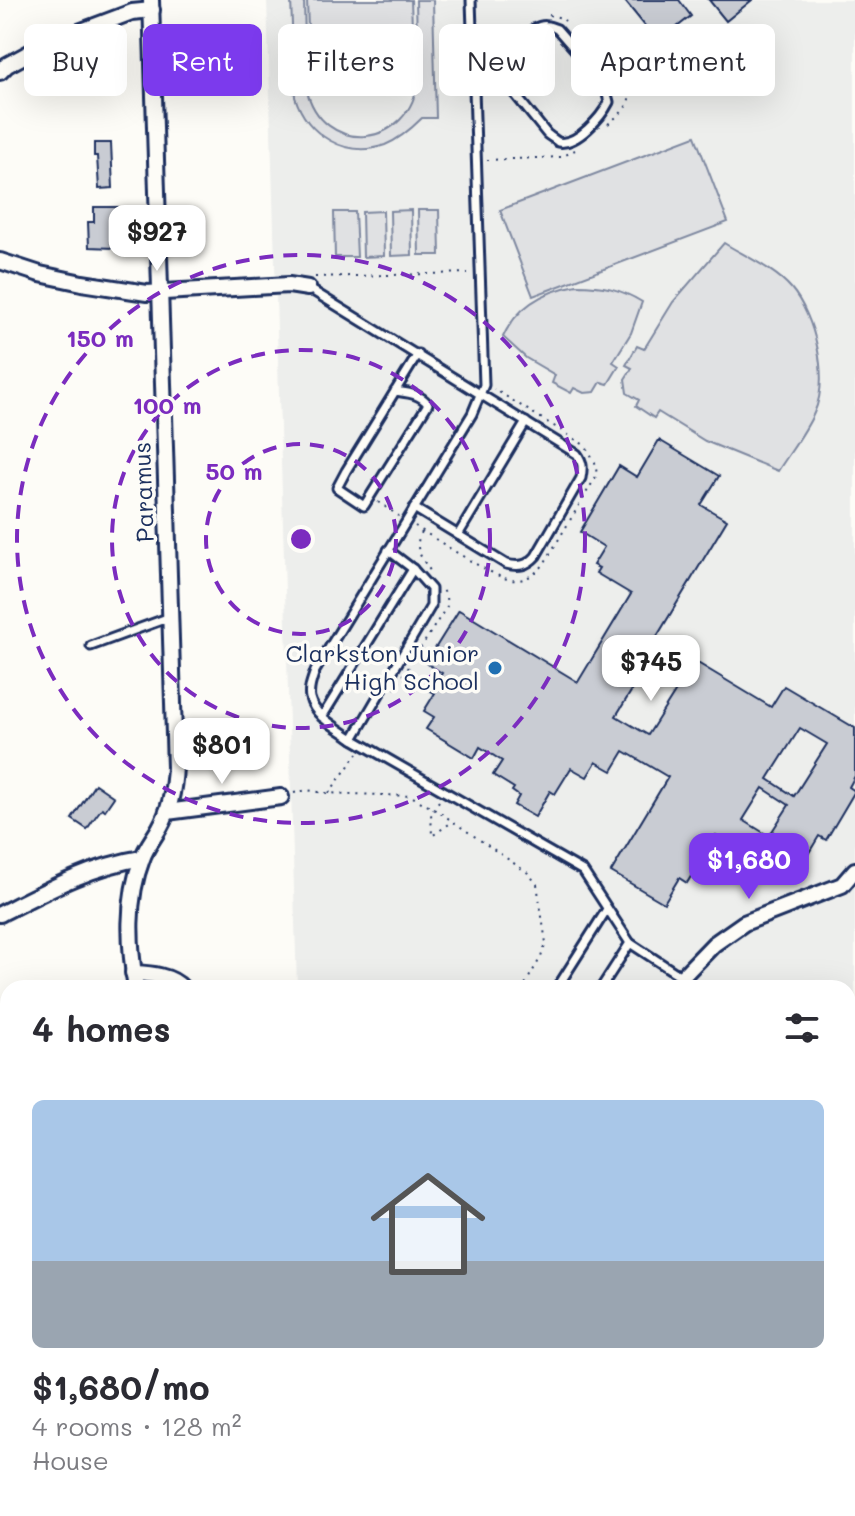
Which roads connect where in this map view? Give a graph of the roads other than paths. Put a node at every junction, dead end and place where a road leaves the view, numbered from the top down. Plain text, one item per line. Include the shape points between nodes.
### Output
1 (471, 0) edge
2 (151, 5) edge
3 (472, 24) edge
4 (491, 58) joint
5 (0, 72) edge
6 (474, 96) edge
7 (0, 261) edge
8 (308, 282) joint
9 (160, 292) junction
10 (418, 354) junction
11 (395, 391) junction
12 (481, 394) junction
13 (526, 422) junction
14 (414, 508) junction
15 (458, 535) junction
16 (388, 550) junction
17 (413, 569) junction
18 (170, 617) junction
19 (91, 646) dead end
20 (322, 717) junction
21 (353, 739) junction
22 (281, 797) road end
23 (167, 812) junction
24 (142, 858) junction
25 (855, 870) edge
26 (607, 909) junction
27 (0, 914) edge
28 (630, 943) junction
29 (682, 977) joint
30 (135, 980) edge
31 (171, 980) edge
32 (562, 980) edge
33 (606, 980) edge

1 - 3 lane
2 - 5 street via 44,45
2 - 9 street, Paramus
4 - 4 lane via 497,72 558,142 578,136 609,102 604,83 548,25
6 - 12 lane
7 - 9 street via 82,283
8 - 9 street
8 - 10 lane
9 - 18 street, Paramus
10 - 11 lane
10 - 12 lane
11 - 11 lane via 337,488 364,506 428,404 414,394
12 - 13 lane
12 - 14 lane
13 - 15 lane
13 - 15 lane via 577,454 583,468 536,556 518,567 506,564
14 - 15 lane
14 - 16 lane
16 - 17 lane
16 - 20 lane via 315,671 310,701
17 - 20 lane
17 - 21 lane via 431,589 431,606
18 - 19 lane
18 - 23 street, Paramus via 175,767
20 - 21 lane
21 - 26 lane via 583,871
22 - 23 street
23 - 24 street, Paramus
24 - 27 street via 53,887
24 - 30 street, Paramus via 130,917
25 - 29 street via 842,885 744,923
26 - 28 lane
26 - 32 lane
28 - 29 lane
28 - 33 lane
30 - 31 street, Paramus via 152,974

